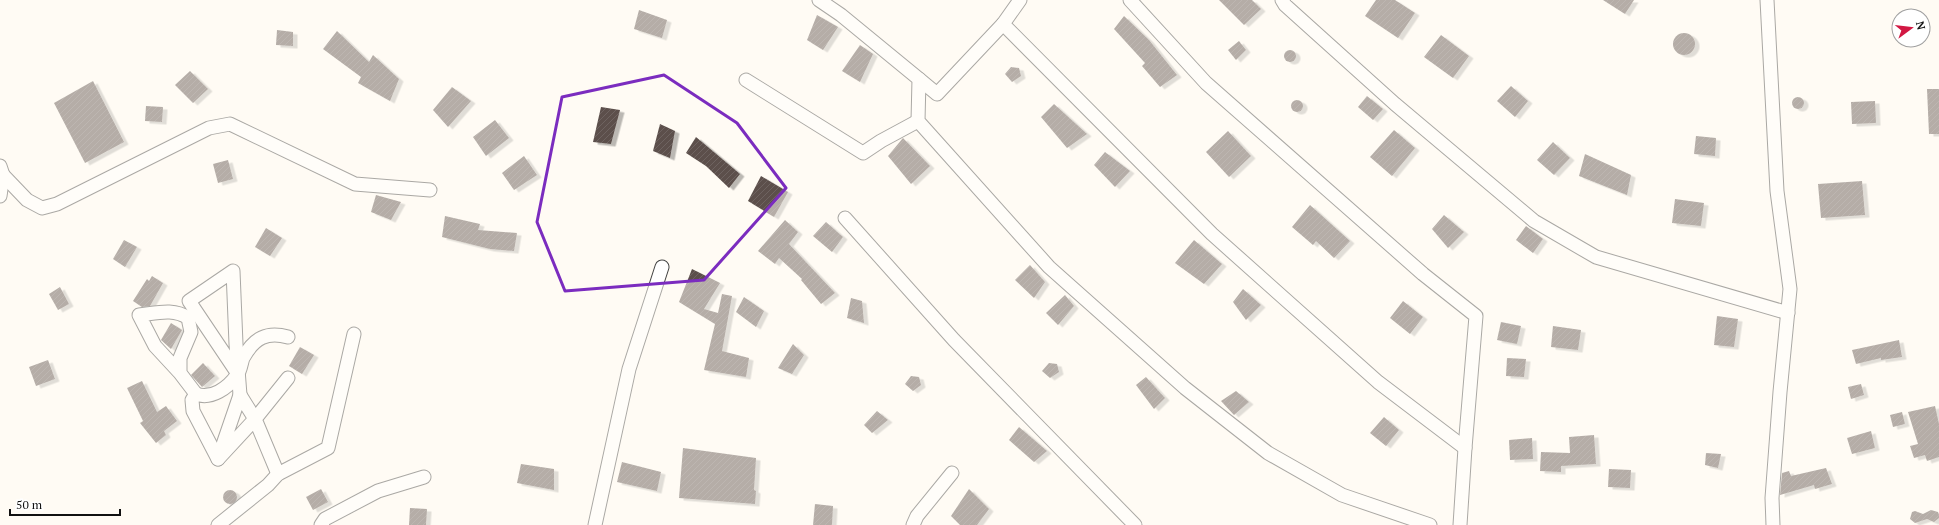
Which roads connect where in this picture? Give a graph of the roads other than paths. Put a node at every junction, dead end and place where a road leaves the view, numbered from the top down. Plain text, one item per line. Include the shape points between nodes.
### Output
1 (819, 0) edge
2 (1020, 0) edge
3 (1130, 0) edge
4 (1282, 0) edge
5 (1767, 0) edge
6 (1003, 24) junction
7 (919, 79) junction
8 (746, 80) dead end
9 (918, 121) junction
10 (1, 170) edge
11 (430, 190) dead end
12 (0, 196) edge
13 (844, 218) dead end
14 (662, 267) dead end
15 (1788, 313) junction
16 (354, 334) dead end
17 (288, 337) dead end
18 (180, 373) junction
19 (238, 374) junction
20 (288, 378) dead end
21 (196, 394) junction
22 (240, 395) junction
23 (255, 419) junction
24 (1465, 448) junction
25 (218, 459) junction
26 (952, 473) dead end
27 (278, 474) junction
28 (424, 477) dead end
29 (218, 525) edge
30 (321, 525) edge
31 (595, 525) edge
32 (913, 525) edge
33 (1135, 525) edge
34 (1430, 525) edge
35 (1460, 525) edge
36 (1773, 525) edge

1 - 7 street
2 - 6 street
3 - 24 street via 1206,83 1423,274 1476,316
4 - 15 street via 1395,104 1534,220 1596,257
5 - 15 street via 1777,191 1790,289
6 - 7 street via 937,94
6 - 24 street via 1212,234 1378,382
7 - 9 street
8 - 9 street via 864,153
9 - 34 street via 1049,267 1185,388 1268,454 1342,496
10 - 11 street via 27,200 42,208 57,204 209,128 230,124 355,184
10 - 12 street
13 - 33 street via 954,340
14 - 31 street via 629,369
15 - 36 street via 1772,490
16 - 27 street via 328,448
17 - 19 street via 276,334 264,336 253,344 243,358
18 - 18 street via 180,358 191,332 188,318 180,313 165,312 139,315 155,346
18 - 21 street
19 - 19 street via 236,344 233,271 189,301
19 - 21 street via 216,393 203,397
19 - 22 street
20 - 23 street
21 - 25 street via 192,400 193,410
22 - 23 street
22 - 25 street
23 - 25 street
23 - 27 street
24 - 35 street
26 - 32 street via 917,516
27 - 29 street
28 - 30 street via 378,491 325,519

